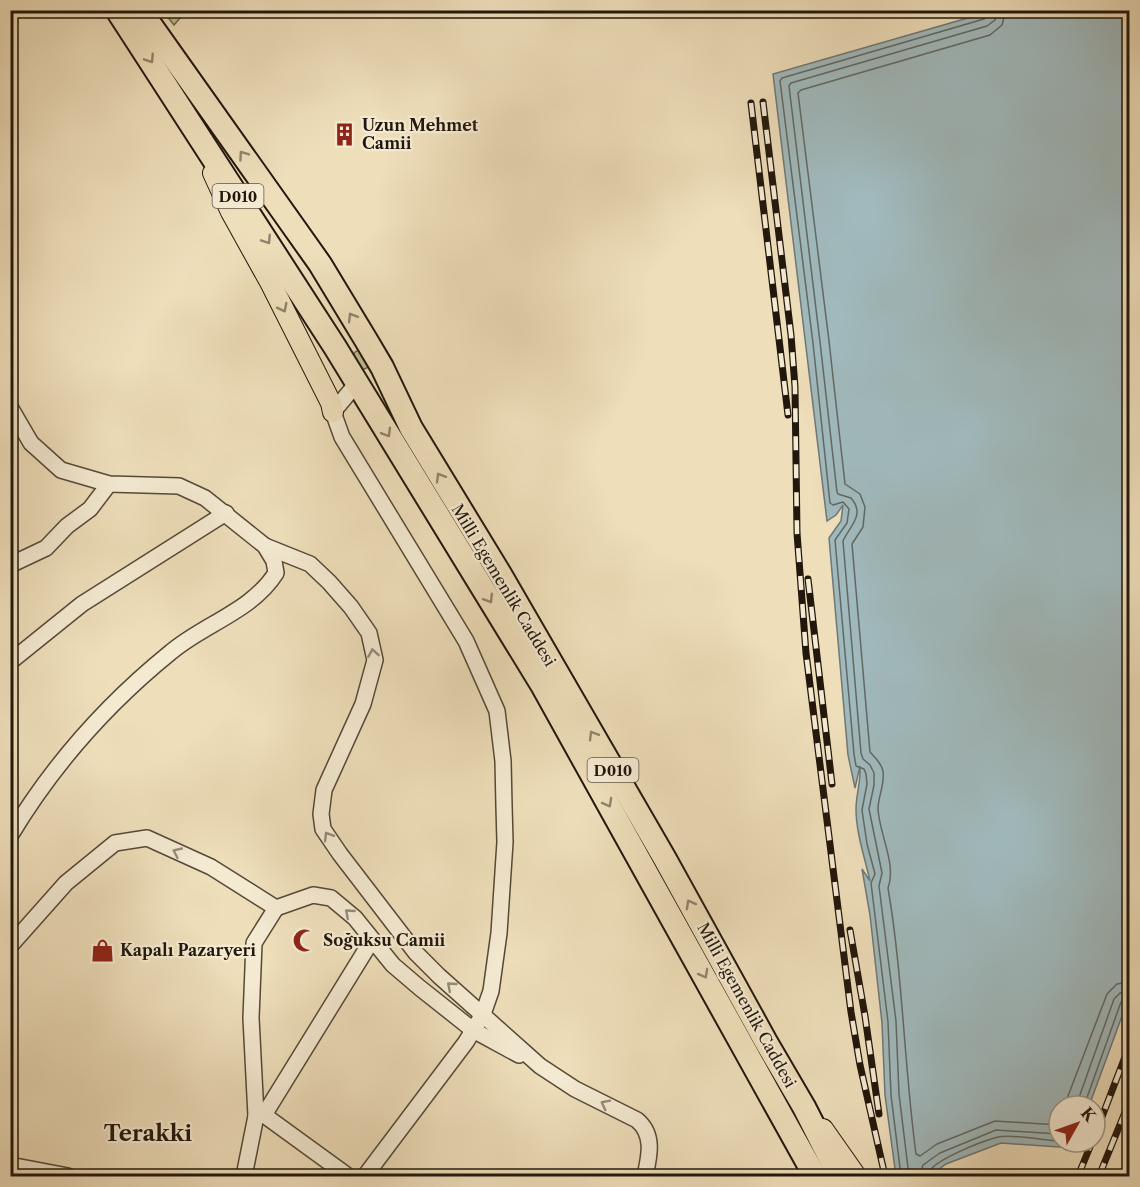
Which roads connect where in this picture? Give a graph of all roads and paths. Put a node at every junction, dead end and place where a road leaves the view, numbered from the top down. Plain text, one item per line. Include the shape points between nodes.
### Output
1 (117, 10) edge
2 (140, 10) edge
3 (180, 106) junction
4 (366, 340) junction
5 (341, 356) junction
6 (382, 367) junction
7 (357, 382) junction
8 (10, 407) edge
9 (332, 407) junction
10 (109, 484) junction
11 (226, 513) junction
12 (265, 546) junction
13 (10, 565) edge
14 (10, 663) edge
15 (10, 836) edge
16 (276, 909) junction
17 (372, 940) junction
18 (10, 946) edge
19 (483, 1014) junction
20 (473, 1030) junction
21 (540, 1066) junction
22 (804, 1107) junction
23 (260, 1115) junction
24 (10, 1165) edge
25 (68, 1176) edge
26 (244, 1176) edge
27 (348, 1176) edge
28 (365, 1176) edge
29 (645, 1176) edge
30 (815, 1176) edge
31 (839, 1176) edge
32 (856, 1176) edge

1 -> 3 highway, Milli Egemenlik Caddesi / D010
4 -> 2 highway, Milli Egemenlik Caddesi / D010 via 320,264
3 -> 5 highway, Milli Egemenlik Caddesi / D010
3 -> 9 main road
4 - 5 highway
4 - 6 highway, Milli Egemenlik Caddesi / D010
5 - 7 highway, Milli Egemenlik Caddesi / D010
5 - 9 main road via 327,374
6 - 7 highway
22 -> 6 highway, Milli Egemenlik Caddesi / D010 via 665,859 411,428
7 - 9 street
7 -> 30 highway, Milli Egemenlik Caddesi / D010 via 542,685
8 - 10 street via 31,443 62,470
9 - 19 street via 342,437 466,640 497,711 505,842 499,933 491,991
10 - 11 street via 179,486
10 - 13 street via 90,508 46,548
11 - 12 street
11 - 14 street via 82,604
12 - 15 street via 276,573 269,584 173,650 124,693 59,764
19 -> 12 street via 416,953 323,828 324,790 363,704 375,660 369,633 329,582 310,564
17 -> 16 street via 355,918 331,898 313,895
16 -> 18 street via 211,867 147,838 115,843 66,883
16 - 23 street via 254,943 251,1018
17 - 20 street via 393,965
17 - 23 street
19 - 20 street
19 - 21 street
20 - 21 street
20 - 28 street
29 -> 21 street via 650,1138 644,1126
22 - 31 highway, Milli Egemenlik Caddesi / D010
22 - 32 main road
23 - 26 street
23 - 27 street
24 - 25 street

